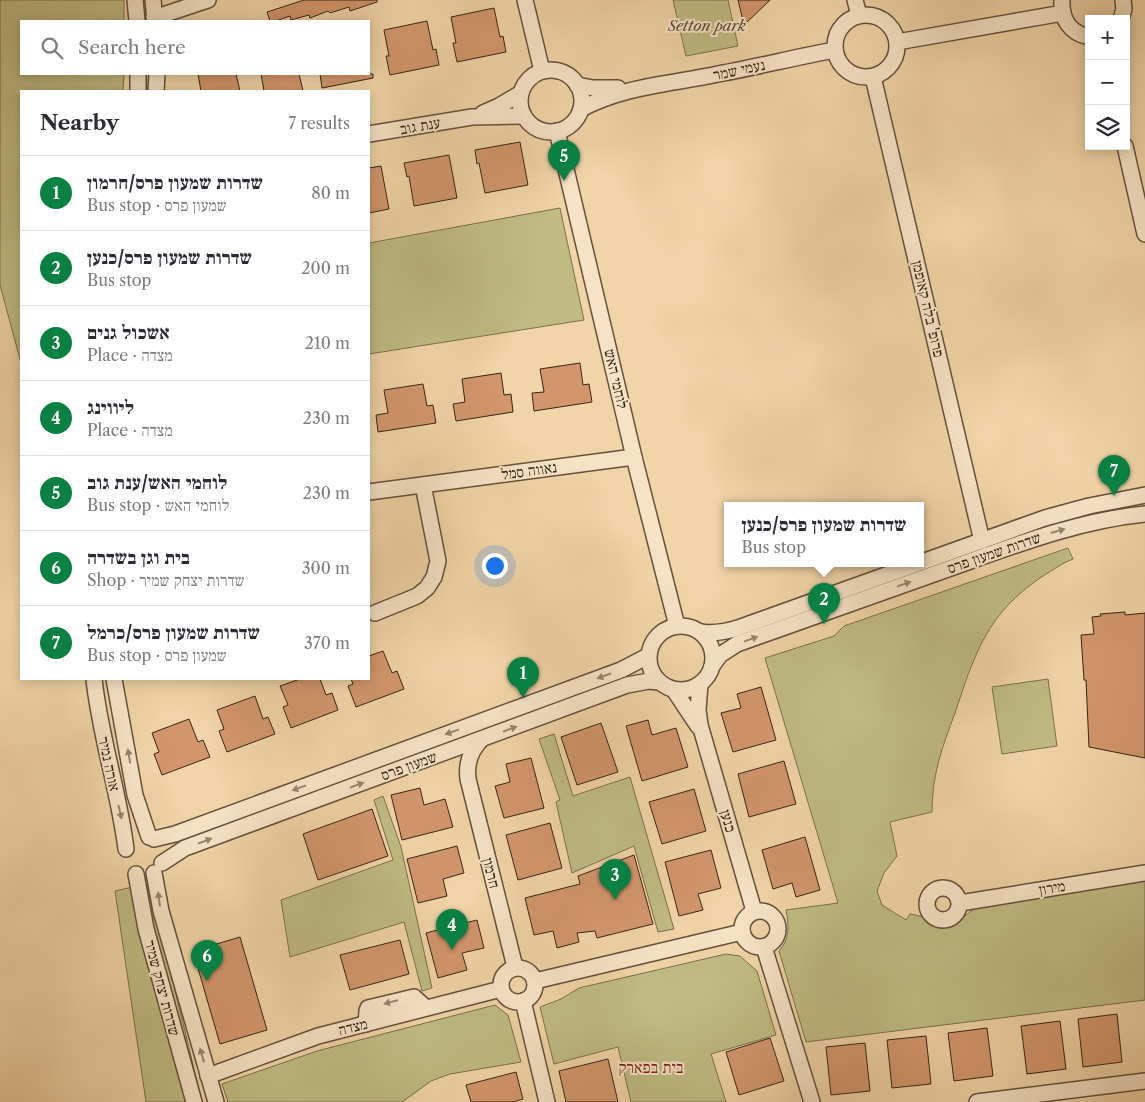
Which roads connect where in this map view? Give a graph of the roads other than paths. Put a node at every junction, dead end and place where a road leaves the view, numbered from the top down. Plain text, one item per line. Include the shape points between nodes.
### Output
1 (135, 0) edge
2 (153, 0) edge
3 (208, 0) edge
4 (526, 0) edge
5 (855, 0) edge
6 (1123, 0) edge
7 (1062, 7) edge
8 (859, 15) junction
9 (1122, 15) edge
10 (155, 19) edge
11 (136, 20) edge
12 (1085, 35) edge
13 (897, 42) junction
14 (835, 50) junction
15 (542, 71) junction
16 (138, 75) edge
17 (156, 75) edge
18 (873, 77) junction
19 (577, 85) junction
20 (642, 87) junction
21 (138, 90) edge
22 (156, 90) edge
23 (521, 93) junction
24 (581, 108) junction
25 (524, 116) junction
26 (472, 117) junction
27 (557, 131) junction
28 (370, 134) edge
29 (1126, 150) edge
30 (1145, 234) edge
31 (634, 456) junction
32 (423, 485) junction
33 (370, 492) edge
34 (1145, 495) edge
35 (1143, 514) edge
36 (982, 540) junction
37 (924, 561) edge
38 (907, 567) edge
39 (375, 613) dead end
40 (677, 626) junction
41 (700, 632) junction
42 (648, 656) junction
43 (712, 666) junction
44 (94, 680) edge
45 (114, 680) edge
46 (659, 682) junction
47 (700, 684) junction
48 (674, 690) junction
49 (702, 731) junction
50 (481, 740) junction
51 (434, 758) junction
52 (468, 779) junction
53 (152, 838) junction
54 (126, 849) junction
55 (158, 868) junction
56 (1145, 873) edge
57 (136, 874) junction
58 (960, 903) dead end
59 (754, 911) junction
60 (742, 932) junction
61 (764, 947) junction
62 (515, 967) junction
63 (535, 981) junction
64 (501, 989) junction
65 (523, 1002) junction
66 (208, 1076) junction
67 (1145, 1081) edge
68 (194, 1102) edge
69 (216, 1102) edge
70 (547, 1102) edge
71 (812, 1102) edge
72 (977, 1102) edge

1 - 11 street
2 - 10 street
3 - 10 street
4 - 15 street
5 - 8 street
6 - 9 street
7 - 12 street via 1068,25
7 - 13 street
8 - 13 street via 867,14 884,20 895,33
8 - 14 street via 843,24
13 - 18 street via 894,60 882,73
14 - 18 street via 848,72
14 - 20 street, נעמי שמר
15 - 19 street via 560,71
15 - 23 street via 529,79
16 - 21 street
17 - 22 street
18 - 36 street, פרופ' בלה קאופמן
19 - 20 street, נעמי שמר via 593,88
19 - 24 street via 582,98
20 - 24 street, נעמי שמר
23 - 25 street
23 - 26 street, ענת גוב
24 - 27 street via 571,124
25 - 26 street, ענת גוב
25 - 27 street via 535,127
26 - 28 street, ענת גוב
27 - 31 street, לוחמי האש
29 - 30 street
31 - 32 street, נאווה סמל
31 - 40 street, לוחמי האש
32 - 33 street, נאווה סמל
32 - 39 street via 438,561 434,576 417,596
34 - 36 street via 1062,513
43 -> 35 street, שדרות שמעון פרס via 720,655 737,644 1020,543 1079,525
36 - 37 street
38 - 41 street via 738,628 721,633
40 - 41 street
40 - 42 street via 660,633
41 - 43 street via 712,650
42 - 46 street via 651,670
42 -> 53 street, שמעון פרס via 620,670 175,834
43 - 47 street
44 -> 54 street, אורה נמיר
53 -> 45 street, אורה נמיר via 135,795
46 - 48 street
50 -> 46 street, שמעון פרס via 627,685
47 - 48 street via 687,690
47 - 49 street, כנען via 698,710
48 - 49 street, כנען
49 - 59 street, כנען
50 - 51 street, שמעון פרס
50 - 52 street, חרמון via 468,761
51 - 52 street via 457,766
55 -> 51 street, שמעון פרס via 185,848
52 - 62 street, חרמון
53 - 54 street via 137,837
53 - 55 street via 164,853
54 - 57 street via 125,861
55 - 57 street via 148,875
66 -> 55 street, שדרות יצחק שמיר via 161,911
56 - 58 street, מירון
57 - 68 street, שדרות יצחק שמיר via 146,930
59 - 60 street via 743,922
59 - 61 street via 771,914 778,924 774,941
60 - 61 street via 750,944
60 - 63 street
61 - 71 street
62 - 63 street via 530,972
62 - 64 street via 505,973
63 - 65 street via 534,991
64 - 65 street via 507,999
64 - 66 street, מצדה via 318,1036
65 - 70 street
66 - 69 street, שדרות יצחק שמיר
67 - 72 street

